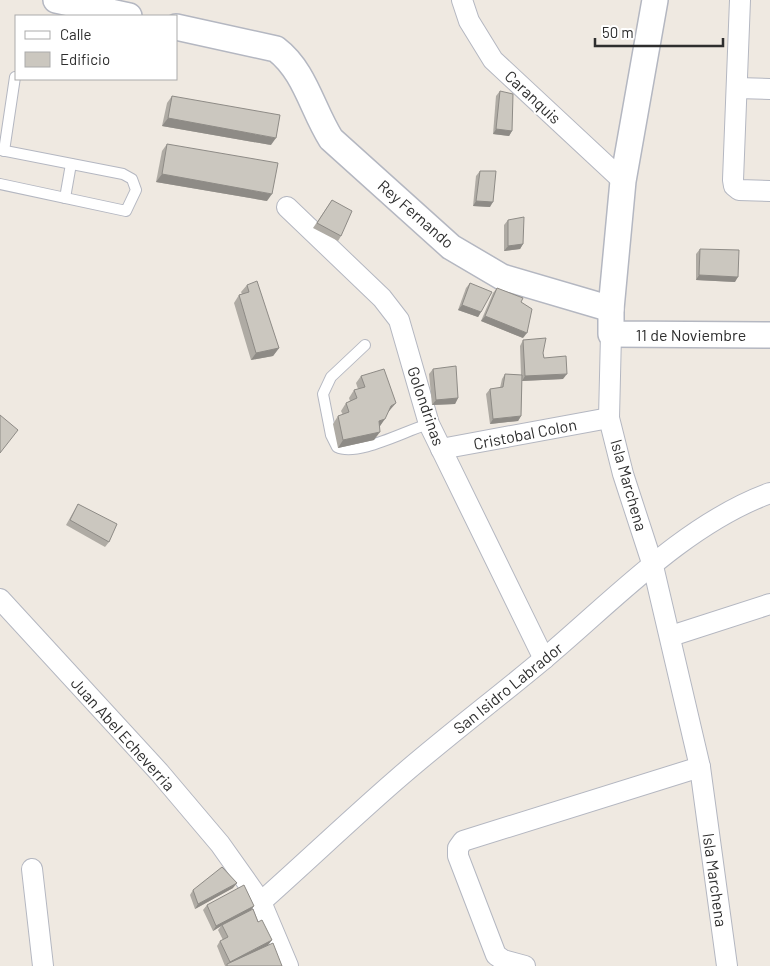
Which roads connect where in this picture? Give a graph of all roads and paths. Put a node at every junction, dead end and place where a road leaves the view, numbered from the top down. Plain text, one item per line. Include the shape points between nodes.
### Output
1 (56, 0) edge
2 (462, 0) edge
3 (655, 0) edge
4 (740, 0) edge
5 (124, 15) edge
6 (178, 27) edge
7 (15, 77) dead end
8 (737, 88) junction
9 (770, 89) edge
10 (2, 150) edge
11 (71, 164) junction
12 (623, 181) junction
13 (0, 184) edge
14 (770, 191) edge
15 (65, 198) junction
16 (287, 207) dead end
17 (611, 309) junction
18 (611, 334) junction
19 (770, 336) edge
20 (365, 345) dead end
21 (610, 418) junction
22 (429, 424) junction
23 (441, 449) junction
24 (770, 493) edge
25 (653, 566) junction
26 (0, 599) edge
27 (770, 604) edge
28 (671, 636) junction
29 (544, 659) junction
30 (700, 767) junction
31 (32, 869) dead end
32 (261, 902) junction
33 (43, 966) edge
34 (288, 966) edge
35 (525, 966) edge
36 (727, 966) edge

1 - 5 street
2 - 12 street, Caranquis via 469,21 493,60
3 - 12 street, Isla Marchena
4 - 8 street
6 - 17 street, Rey Fernando via 276,49 296,70 331,139 451,246 502,277
7 - 10 lane
8 - 9 street
8 - 14 street via 734,186 739,190
10 - 11 lane
11 - 15 lane
11 - 15 lane via 123,174 132,179 136,190 126,210
12 - 17 street, Isla Marchena
13 - 15 lane
16 - 22 street, Golondrinas via 382,298 399,320
17 - 18 street, Isla Marchena
18 - 19 street, 11 de Noviembre
18 - 21 street, Isla Marchena
20 - 22 lane via 331,377 323,394 331,435 337,447 348,450 363,447
21 - 23 street, Cristobal Colon
21 - 25 street, Isla Marchena via 623,474
22 - 23 street, Golondrinas
23 - 29 street, Golondrinas
24 - 25 street, San Isidro Labrador via 741,504 711,522
25 - 28 street, Isla Marchena
25 - 29 street, San Isidro Labrador
26 - 32 street, Juan Abel Echeverria via 159,772 242,873
27 - 28 street
28 - 30 street, Isla Marchena
29 - 32 street, San Isidro Labrador via 396,780
30 - 35 street via 463,841 458,848 458,856 496,955
30 - 36 street, Isla Marchena
31 - 33 street
32 - 34 street, Juan Abel Echeverria

